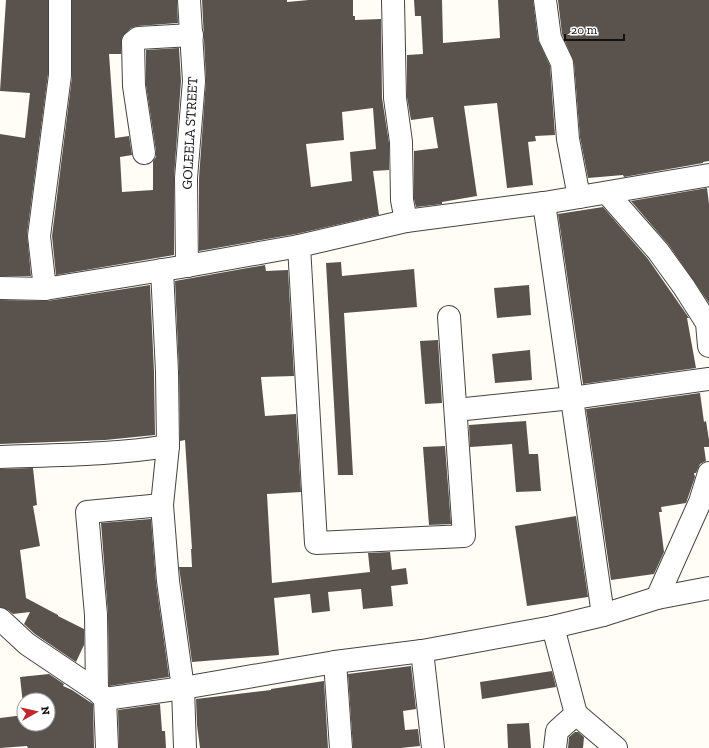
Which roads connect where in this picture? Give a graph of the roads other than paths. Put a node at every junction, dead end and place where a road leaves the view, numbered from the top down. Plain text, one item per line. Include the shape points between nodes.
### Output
1 (60, 0) edge
2 (189, 0) edge
3 (393, 0) edge
4 (545, 0) edge
5 (192, 35) junction
6 (144, 153) dead end
7 (709, 175) edge
8 (607, 193) junction
9 (579, 197) junction
10 (544, 203) junction
11 (406, 221) junction
12 (299, 246) junction
13 (187, 266) junction
14 (162, 270) junction
15 (0, 288) edge
16 (44, 289) junction
17 (450, 317) dead end
18 (708, 323) edge
19 (709, 346) edge
20 (709, 379) edge
21 (572, 398) junction
22 (456, 410) junction
23 (168, 446) junction
24 (0, 457) edge
25 (709, 473) edge
26 (162, 505) junction
27 (709, 588) edge
28 (657, 598) junction
29 (603, 615) junction
30 (0, 619) edge
31 (552, 626) junction
32 (422, 651) junction
33 (335, 662) junction
34 (183, 688) junction
35 (101, 695) junction
36 (576, 714) junction
37 (107, 748) edge
38 (185, 748) edge
39 (341, 748) edge
40 (433, 748) edge
41 (555, 748) edge
42 (616, 748) edge

1 - 16 street via 60,75 39,236
2 - 5 street, GOLEELA STREET
3 - 11 street via 395,98 401,142 402,200
4 - 9 street via 550,38 562,63 568,139
5 - 6 street via 138,38 133,42 134,86
5 - 13 street, GOLEELA STREET via 194,81 186,178
7 - 8 street
8 - 9 street
8 - 18 street via 658,250
9 - 10 street
10 - 11 street
10 - 21 street
11 - 12 street
12 - 13 street
12 - 22 street via 316,543 464,536
13 - 14 street
14 - 16 street
14 - 23 street
15 - 16 street
17 - 22 street
18 - 19 street
20 - 21 street
21 - 22 street
21 - 29 street
23 - 24 street via 137,451
23 - 26 street
25 - 28 street via 700,502
26 - 34 street via 168,581
26 - 35 street via 87,512
27 - 28 street
28 - 29 street
29 - 31 street
30 - 35 street via 27,644
31 - 32 street
31 - 36 street
32 - 33 street
32 - 40 street
33 - 34 street
33 - 39 street
34 - 35 street
34 - 38 street
35 - 37 street
36 - 41 street via 557,731
36 - 42 street

